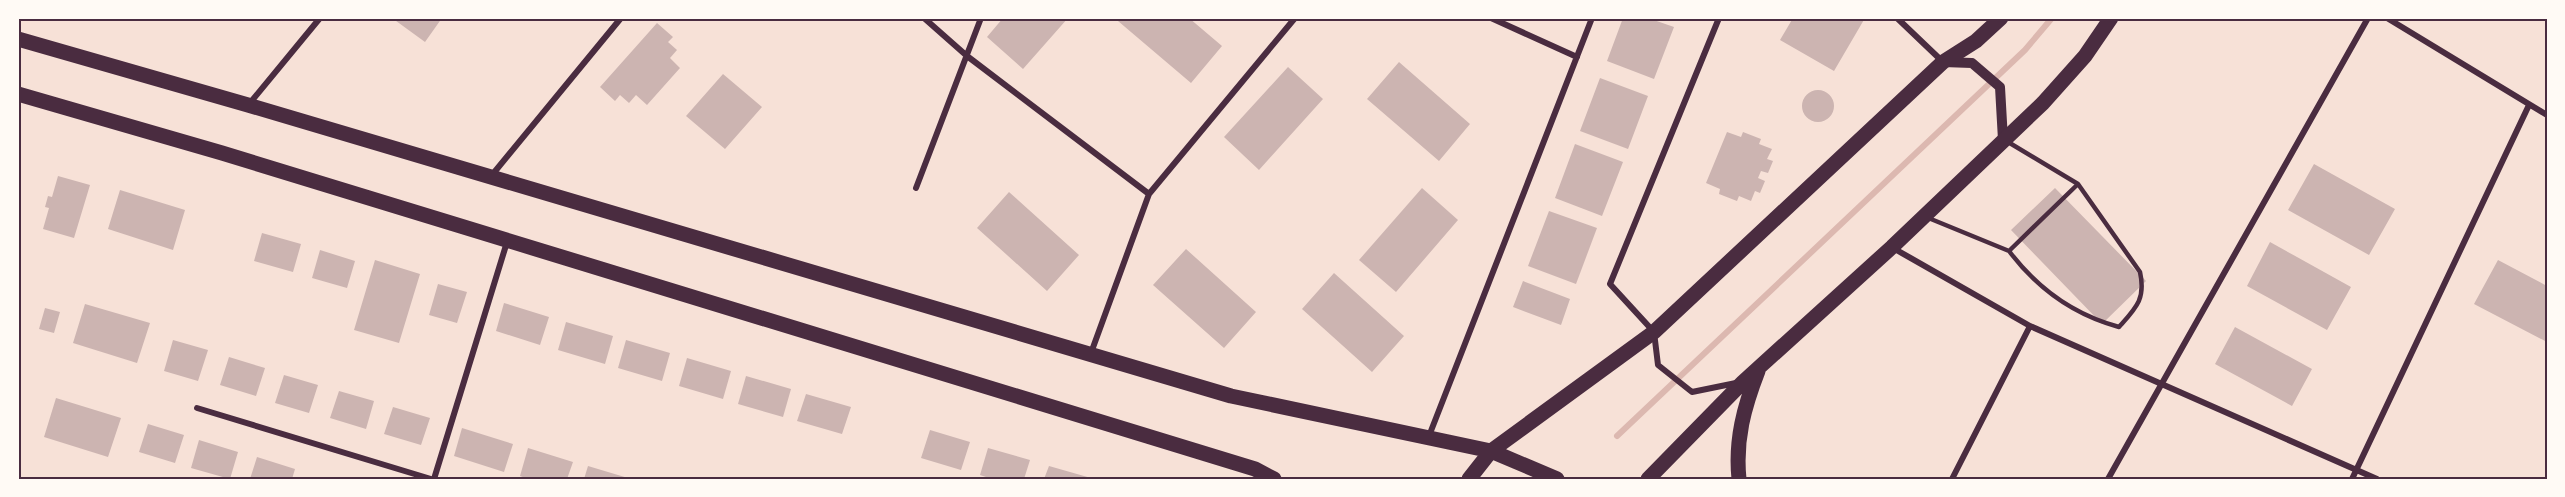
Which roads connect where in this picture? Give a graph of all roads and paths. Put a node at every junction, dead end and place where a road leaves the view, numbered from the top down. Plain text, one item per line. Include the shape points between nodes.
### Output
1 (320, 18) edge
2 (621, 18) edge
3 (924, 18) edge
4 (981, 18) edge
5 (1295, 18) edge
6 (1491, 18) edge
7 (1592, 18) edge
8 (1719, 18) edge
9 (1897, 18) edge
10 (2001, 18) edge
11 (2111, 18) edge
12 (2368, 18) edge
13 (2387, 18) edge
14 (18, 39) edge
15 (966, 56) junction
16 (1576, 57) junction
17 (1943, 62) junction
18 (18, 94) edge
19 (248, 105) junction
20 (2529, 105) junction
21 (2547, 115) edge
22 (2003, 140) junction
23 (491, 177) junction
24 (2078, 184) junction
25 (916, 188) dead end
26 (1149, 194) junction
27 (1925, 216) junction
28 (507, 241) junction
29 (1892, 247) junction
30 (2009, 251) junction
31 (2030, 326) junction
32 (1654, 332) junction
33 (1090, 355) junction
34 (1759, 368) junction
35 (1743, 382) junction
36 (2160, 383) junction
37 (197, 408) dead end
38 (1429, 437) junction
39 (1491, 451) junction
40 (2356, 470) junction
41 (1253, 474) edge
42 (433, 479) edge
43 (1274, 479) edge
44 (1469, 479) edge
45 (1557, 479) edge
46 (1648, 479) edge
47 (1739, 479) edge
48 (1952, 479) edge
49 (2108, 479) edge
50 (2352, 479) edge
51 (2377, 479) edge

1 - 19 street
2 - 23 street
3 - 15 street
4 - 15 street
5 - 26 street
6 - 16 street
7 - 16 street
8 - 32 street via 1610,284
9 - 17 street
10 - 17 main road via 1976,41
11 - 22 main road via 2065,80
12 - 36 street
13 - 20 street
14 - 19 main road
15 - 25 street
15 - 26 street
16 - 38 street
17 - 22 street via 1972,63 2000,87
17 - 32 main road
18 - 28 main road
19 - 23 main road
20 - 21 street
20 - 40 street
22 - 24 lane
22 - 27 main road
23 - 33 main road
24 - 30 lane
24 - 30 lane via 2140,272 2141,297 2119,327 2094,320 2048,292 2026,274
26 - 33 street
27 - 29 main road
27 - 30 lane
28 - 41 main road
28 - 42 street
29 - 31 street
29 - 34 main road
31 - 36 street
31 - 48 street
32 - 35 street via 1658,365 1692,392
32 - 39 main road
33 - 38 main road via 1231,396
34 - 35 main road
34 - 47 main road via 1739,431
35 - 46 main road
36 - 40 street
36 - 49 street
37 - 42 street
38 - 39 main road
39 - 44 main road
39 - 45 main road
40 - 50 street
40 - 51 street
41 - 43 main road

